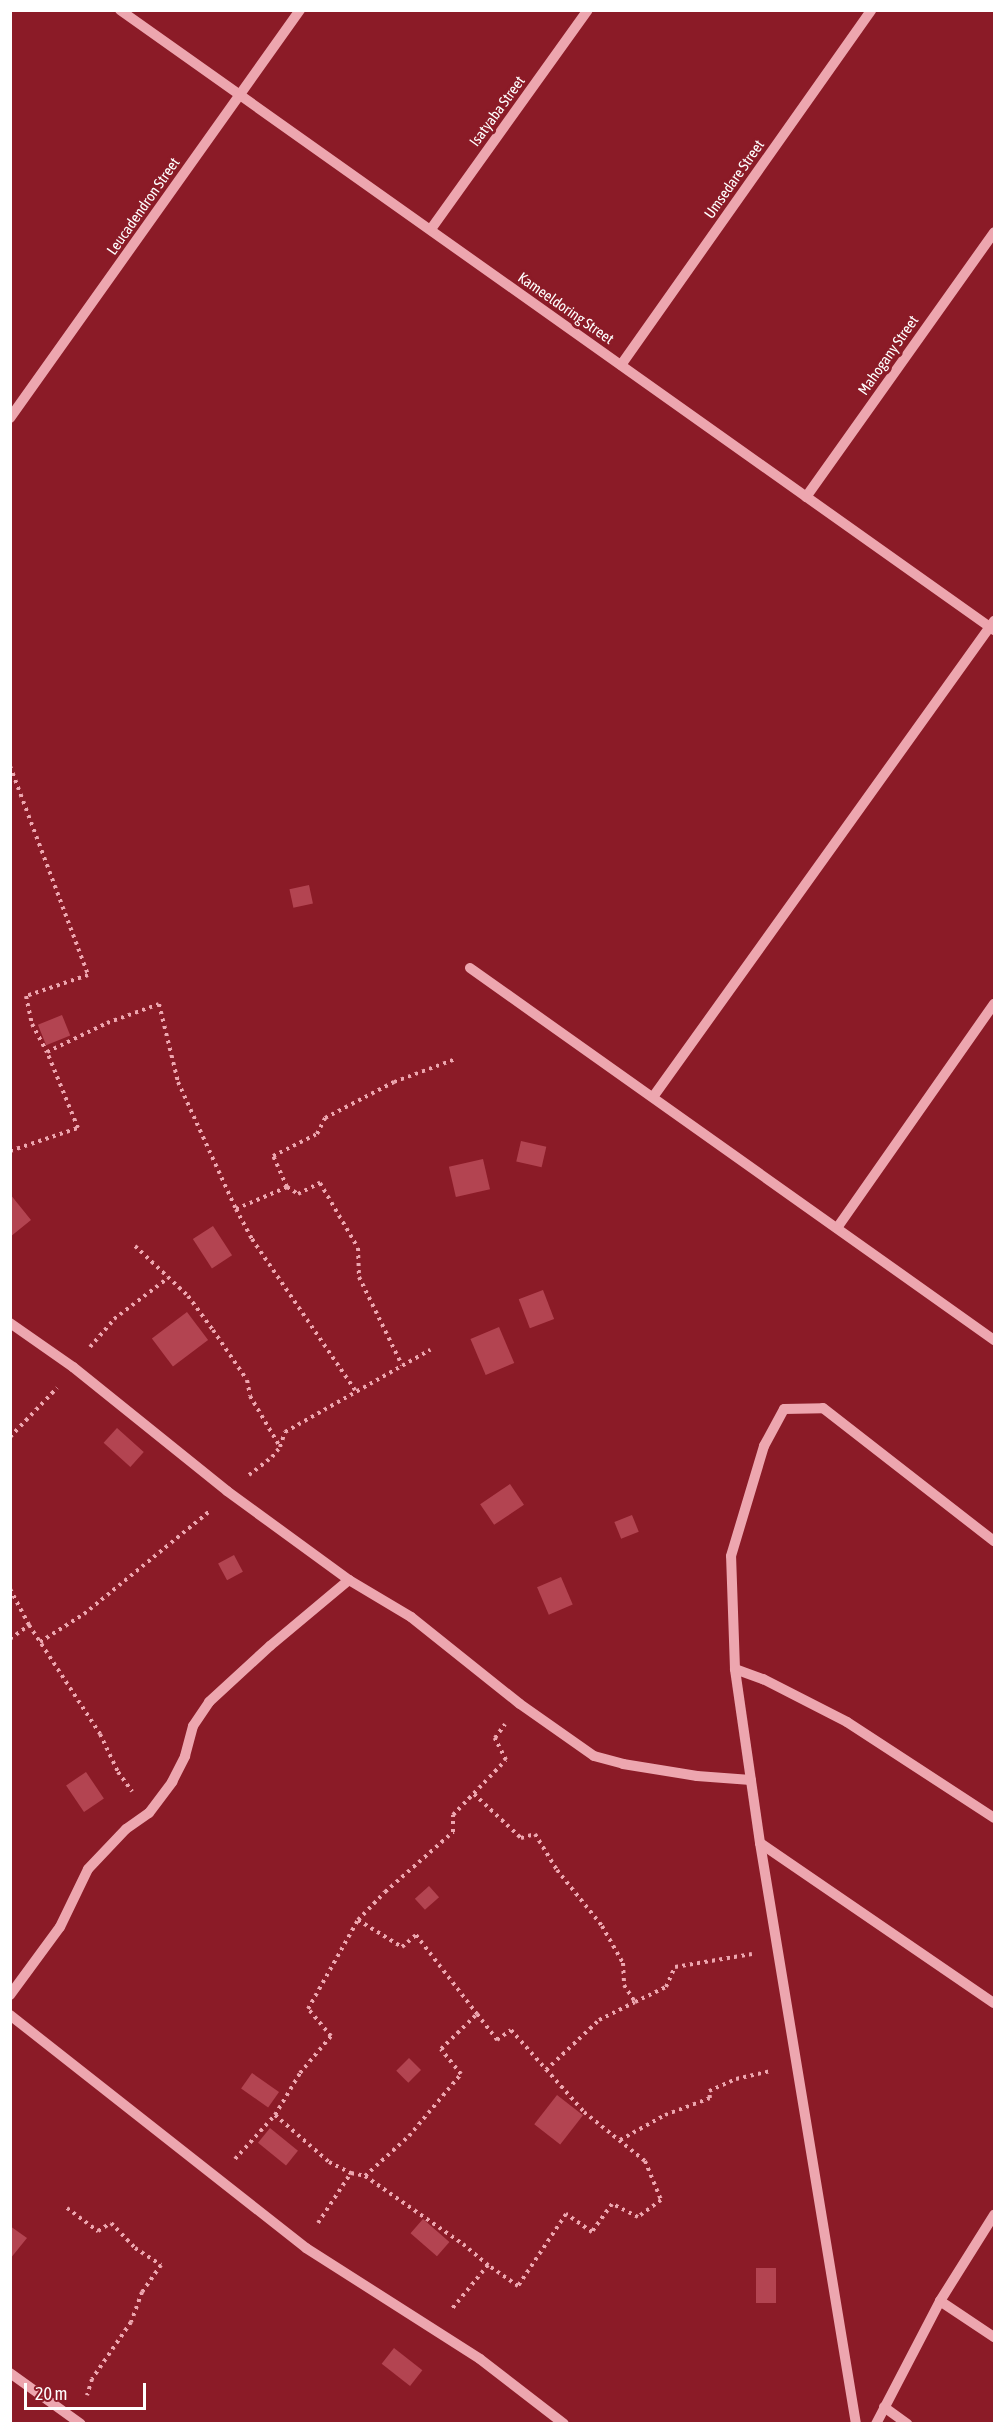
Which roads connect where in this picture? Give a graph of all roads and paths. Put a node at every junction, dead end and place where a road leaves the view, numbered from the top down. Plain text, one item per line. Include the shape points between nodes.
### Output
1 (120, 10) edge
2 (300, 10) edge
3 (588, 10) edge
4 (871, 10) edge
5 (240, 95) junction
6 (431, 229) junction
7 (994, 232) edge
8 (621, 365) junction
9 (10, 418) edge
10 (806, 497) junction
11 (993, 626) edge
12 (10, 766) edge
13 (470, 968) dead end
14 (994, 1004) edge
15 (48, 1052) junction
16 (456, 1059) dead end
17 (653, 1097) junction
18 (10, 1151) edge
19 (287, 1187) junction
20 (236, 1209) junction
21 (837, 1228) junction
22 (135, 1246) dead end
23 (168, 1278) junction
24 (10, 1323) edge
25 (994, 1340) edge
26 (430, 1350) dead end
27 (402, 1365) junction
28 (73, 1367) junction
29 (355, 1390) junction
30 (10, 1437) edge
31 (280, 1447) junction
32 (227, 1491) junction
33 (994, 1541) edge
34 (349, 1580) junction
35 (10, 1589) edge
36 (29, 1625) junction
37 (10, 1639) edge
38 (40, 1642) junction
39 (735, 1669) junction
40 (520, 1704) junction
41 (751, 1780) junction
42 (474, 1794) junction
43 (149, 1813) junction
44 (994, 1818) edge
45 (760, 1844) junction
46 (358, 1920) junction
47 (779, 1949) junction
48 (10, 1995) edge
49 (635, 2002) junction
50 (994, 2003) edge
51 (477, 2014) junction
52 (10, 2015) edge
53 (798, 2064) junction
54 (546, 2070) junction
55 (275, 2115) junction
56 (620, 2140) junction
57 (351, 2173) junction
58 (365, 2176) junction
59 (216, 2179) junction
60 (67, 2208) dead end
61 (994, 2215) edge
62 (306, 2248) junction
63 (488, 2265) junction
64 (940, 2301) junction
65 (433, 2331) junction
66 (994, 2337) edge
67 (10, 2373) edge
68 (884, 2407) junction
69 (79, 2423) edge
70 (564, 2424) edge
71 (856, 2424) edge
72 (876, 2424) edge
73 (907, 2424) edge

1 - 5 street, Kameeldoring Street
2 - 5 street, Leucadendron Street
3 - 6 street, Isatyaba Street
4 - 8 street, Umsedare Street
5 - 6 street, Kameeldoring Street
5 - 9 street, Leucadendron Street
6 - 8 street, Kameeldoring Street
7 - 10 street, Mahogany Street
8 - 10 street, Kameeldoring Street
10 - 11 street, Kameeldoring Street
11 - 17 street
12 - 15 path via 88,975 26,996 32,1024
13 - 17 street
14 - 21 street
15 - 18 path via 78,1128
15 - 20 path via 107,1023 159,1004 178,1082
16 - 19 path via 394,1082 325,1118 316,1134 273,1156
17 - 21 street
19 - 20 path
19 - 27 path via 298,1194 320,1184 358,1248 360,1277
20 - 29 path via 252,1239
21 - 25 street
22 - 23 path
23 - 28 path via 114,1318
23 - 31 path via 188,1296 247,1380 250,1396
24 - 28 street
26 - 27 path
27 - 29 path
28 - 30 path via 54,1393
28 - 32 street
29 - 31 path via 285,1432
31 - 32 path
32 - 34 street
32 - 38 path via 212,1509 134,1575
33 - 39 street via 823,1408 784,1409 764,1446 731,1556
34 - 40 street via 411,1617
34 - 43 street via 209,1702 193,1726 180,1770
35 - 36 path
36 - 37 path
36 - 38 path
38 - 43 path via 100,1734 118,1772
39 - 41 street
39 - 44 street via 764,1679 847,1722
40 - 41 street via 594,1756 697,1776
40 - 42 path via 495,1738 506,1760
41 - 45 street
42 - 46 path via 453,1815 453,1832
42 - 49 path via 520,1838 535,1834 557,1870 602,1926 622,1963 624,1985
43 - 48 street via 112,1841 88,1869 60,1927
45 - 47 street
45 - 50 street
46 - 51 path via 402,1947 416,1935
46 - 55 path via 308,2009 331,2036 300,2073
47 - 49 path via 675,1967 666,1987
47 - 53 street
49 - 54 path via 599,2020
51 - 54 path via 497,2040 511,2030
51 - 58 path via 441,2049 462,2074 409,2136
52 - 59 street
53 - 56 path via 736,2079 709,2091 710,2098 665,2115
53 - 71 street
54 - 56 path via 584,2112
55 - 57 path via 329,2162
55 - 59 path
56 - 63 path via 645,2161 662,2200 638,2217 612,2204 592,2232 566,2214 518,2286
57 - 58 path
57 - 62 path
58 - 63 path
59 - 62 street
60 - 69 path via 98,2231 111,2223 135,2248 161,2265 142,2292 131,2322 92,2379
61 - 64 street
62 - 65 street
63 - 65 path
64 - 66 street
64 - 68 street
65 - 70 street via 480,2359
67 - 69 street
68 - 72 street
68 - 73 street

